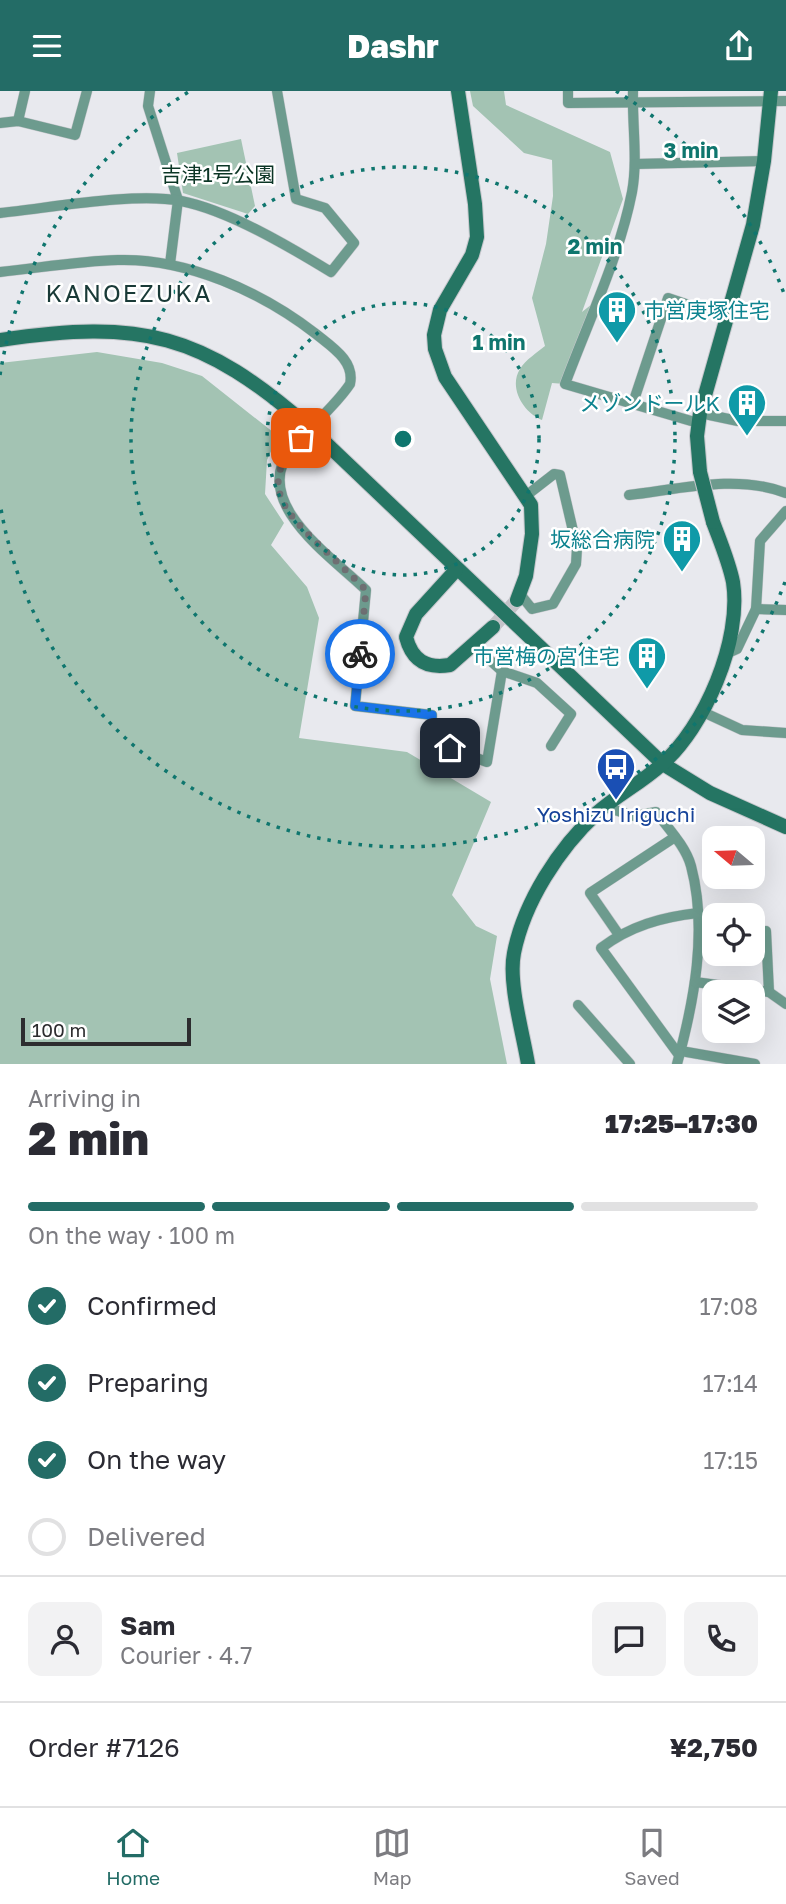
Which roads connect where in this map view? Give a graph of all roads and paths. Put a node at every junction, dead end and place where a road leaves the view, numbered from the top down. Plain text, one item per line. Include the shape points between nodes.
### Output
1 (25, 91) edge
2 (87, 91) edge
3 (150, 91) edge
4 (277, 91) edge
5 (458, 91) edge
6 (568, 91) edge
7 (633, 91) edge
8 (696, 91) edge
9 (770, 96) edge
10 (786, 101) edge
11 (632, 103) junction
12 (696, 103) junction
13 (18, 121) junction
14 (0, 123) edge
15 (764, 161) junction
16 (635, 164) junction
17 (178, 201) junction
18 (0, 213) edge
19 (170, 264) junction
20 (0, 272) edge
21 (727, 317) junction
22 (0, 340) edge
23 (633, 403) junction
24 (699, 418) junction
25 (786, 421) edge
26 (310, 428) junction
27 (786, 493) edge
28 (527, 495) junction
29 (629, 495) dead end
30 (786, 512) edge
31 (456, 570) junction
32 (519, 597) joint
33 (756, 609) junction
34 (786, 610) edge
35 (493, 627) tunnel mouth
36 (474, 646) junction
37 (726, 654) junction
38 (502, 671) junction
39 (703, 712) junction
40 (786, 733) edge
41 (551, 746) dead end
42 (663, 764) junction
43 (605, 807) junction
44 (786, 827) edge
45 (675, 837) junction
46 (698, 913) junction
47 (766, 931) dead end
48 (619, 935) junction
49 (695, 982) junction
50 (769, 992) junction
51 (786, 1004) edge
52 (578, 1005) dead end
53 (679, 1057) edge
54 (734, 1062) edge
55 (528, 1064) edge
56 (630, 1064) edge
57 (755, 1064) edge

1 - 13 street
2 - 13 street via 75,135
3 - 17 street via 148,106
4 - 17 street via 296,199 325,208 354,243 331,272 248,227
5 - 28 street via 477,237 472,255 440,310 435,349 459,399
6 - 11 street via 568,103
7 - 11 street
8 - 12 street
9 - 10 street
9 - 12 street
9 - 15 street
11 - 12 street
11 - 16 street
13 - 14 street
15 - 16 street
15 - 21 street via 753,225
16 - 23 street via 620,238 565,384
17 - 18 street
17 - 19 street
19 - 20 street via 118,260
19 - 26 street via 218,279 261,300 302,323 347,361 350,384
21 - 23 street via 668,298
21 - 24 street
22 - 26 street via 64,330 107,330 176,342 252,380
23 - 24 street
24 - 25 street
24 - 37 street, bridge via 700,472 733,580 735,603
26 - 31 street
26 - 38 street via 290,449 280,469 279,495 290,517 366,590 355,706 432,715 431,741 487,762
27 - 29 street via 764,485 717,484
28 - 32 street via 532,534
28 - 32 street via 554,474 560,475 577,548 576,563 553,604 532,609
30 - 33 street via 760,541
31 - 36 street via 416,614 406,637 414,656 437,667 450,665
31 - 42 street
33 - 34 street
33 - 37 street via 737,649
35 - 36 street
36 - 38 street
37 - 39 street
38 - 41 street via 537,683 571,714
39 - 40 street via 742,730
39 - 42 street
42 - 43 street
42 - 44 street via 710,793
43 - 45 street via 634,816 656,812
43 - 55 street via 565,848 518,936 513,969
45 - 46 street via 691,864
45 - 48 street via 590,893
46 - 48 street via 667,916
46 - 49 street
47 - 50 street
48 - 53 street via 601,948
49 - 50 street
49 - 53 street
50 - 51 street
52 - 56 street
53 - 54 street
54 - 57 street

